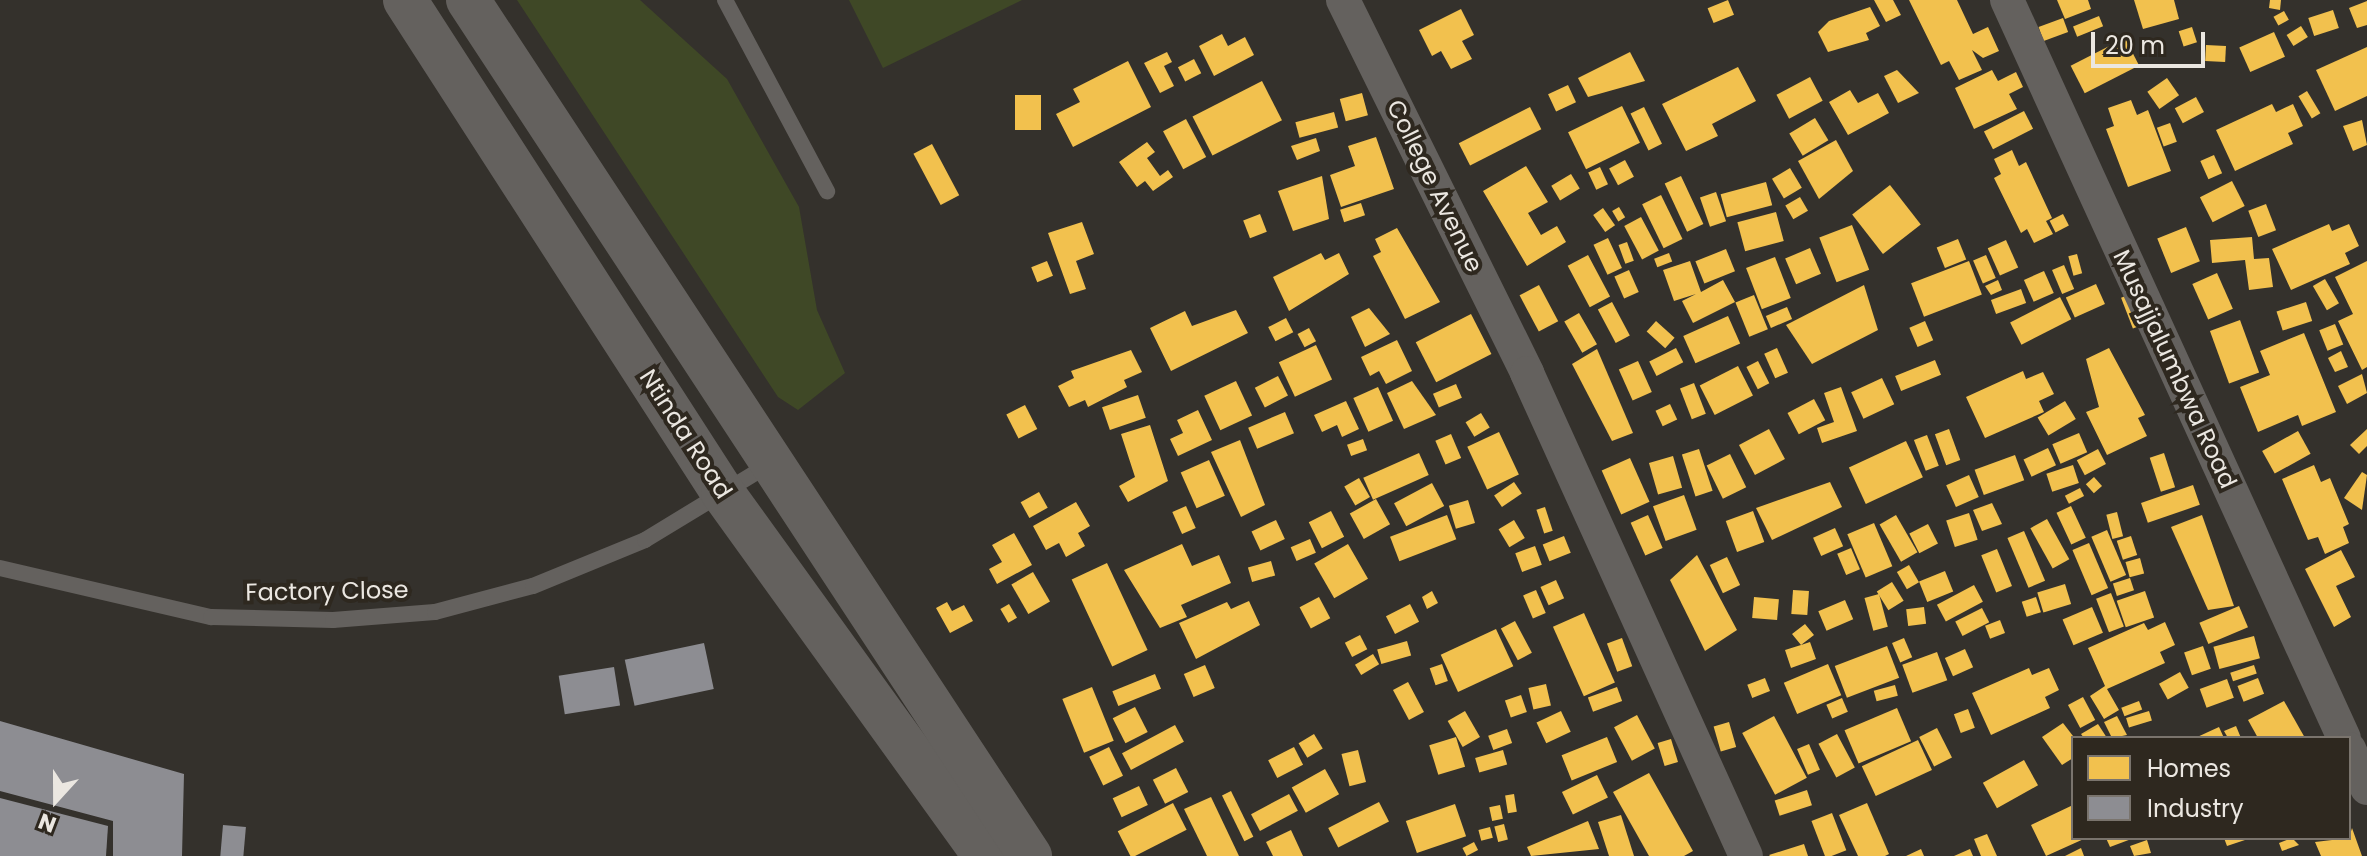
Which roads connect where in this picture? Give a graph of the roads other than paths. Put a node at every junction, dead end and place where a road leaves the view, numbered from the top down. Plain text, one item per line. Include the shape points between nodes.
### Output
1 (405, 0) edge
2 (468, 0) edge
3 (725, 0) edge
4 (1343, 0) edge
5 (2007, 0) edge
6 (827, 191) dead end
7 (771, 463) junction
8 (723, 493) junction
9 (0, 568) edge
10 (2343, 736) edge
11 (2351, 753) edge
12 (2367, 788) edge
13 (982, 855) edge
14 (1030, 856) edge
15 (1746, 856) edge

1 - 8 main road, Ntinda Road
2 - 7 main road
3 - 6 lane
4 - 15 street, College Avenue via 1527,373
5 - 10 street, Musajjalumbwa Road
7 - 8 lane, Factory Close
7 - 14 main road
8 - 9 lane, Factory Close via 645,540 533,586 435,612 333,620 211,617
8 - 13 main road, Ntinda Road
11 - 12 street

